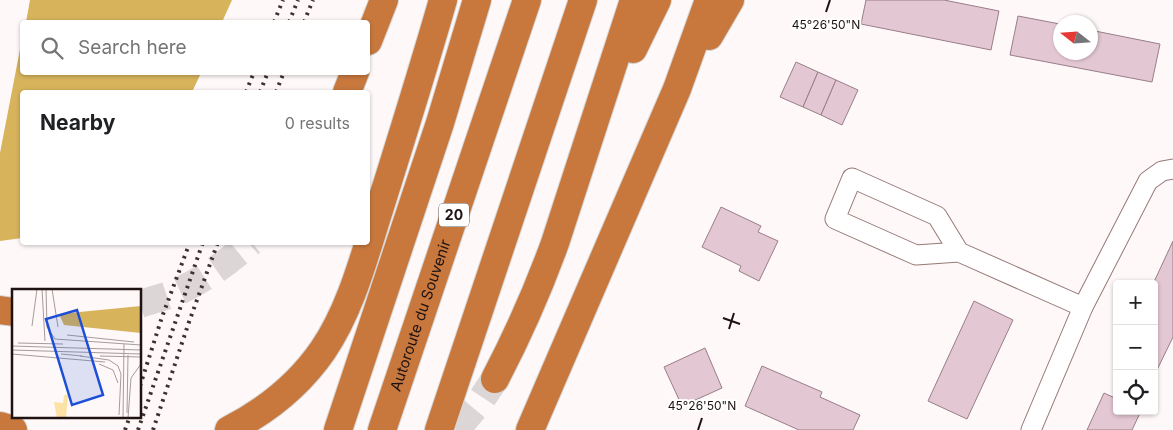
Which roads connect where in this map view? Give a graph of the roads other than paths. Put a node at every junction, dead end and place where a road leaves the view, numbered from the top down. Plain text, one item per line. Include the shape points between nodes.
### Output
1 (384, 0) edge
2 (443, 0) edge
3 (477, 0) edge
4 (527, 0) edge
5 (583, 0) edge
6 (634, 0) edge
7 (657, 0) edge
8 (709, 0) edge
9 (730, 0) edge
10 (370, 36) edge
11 (354, 75) edge
12 (677, 89) junction
13 (348, 90) edge
14 (586, 148) junction
15 (1173, 169) edge
16 (370, 239) edge
17 (368, 245) edge
18 (960, 252) junction
19 (1084, 307) junction
20 (495, 379) tunnel mouth
21 (0, 426) edge
22 (14, 430) edge
23 (229, 430) edge
24 (338, 430) edge
25 (382, 430) edge
26 (439, 430) edge
27 (530, 430) edge
28 (1030, 430) edge

1 - 10 highway
2 - 16 highway
3 - 24 highway via 440,123
4 - 25 highway, Autoroute du Souvenir / 20
5 - 26 highway
6 - 14 highway
7 - 14 highway
8 - 12 highway
9 - 12 highway
11 - 13 highway
12 - 27 highway
14 - 20 highway via 543,276
15 - 19 street via 1162,171 1148,181
17 - 23 highway via 333,335 314,363 263,410
18 - 18 street via 937,216 852,178 835,219 916,255
18 - 19 street
19 - 28 street
21 - 22 highway

